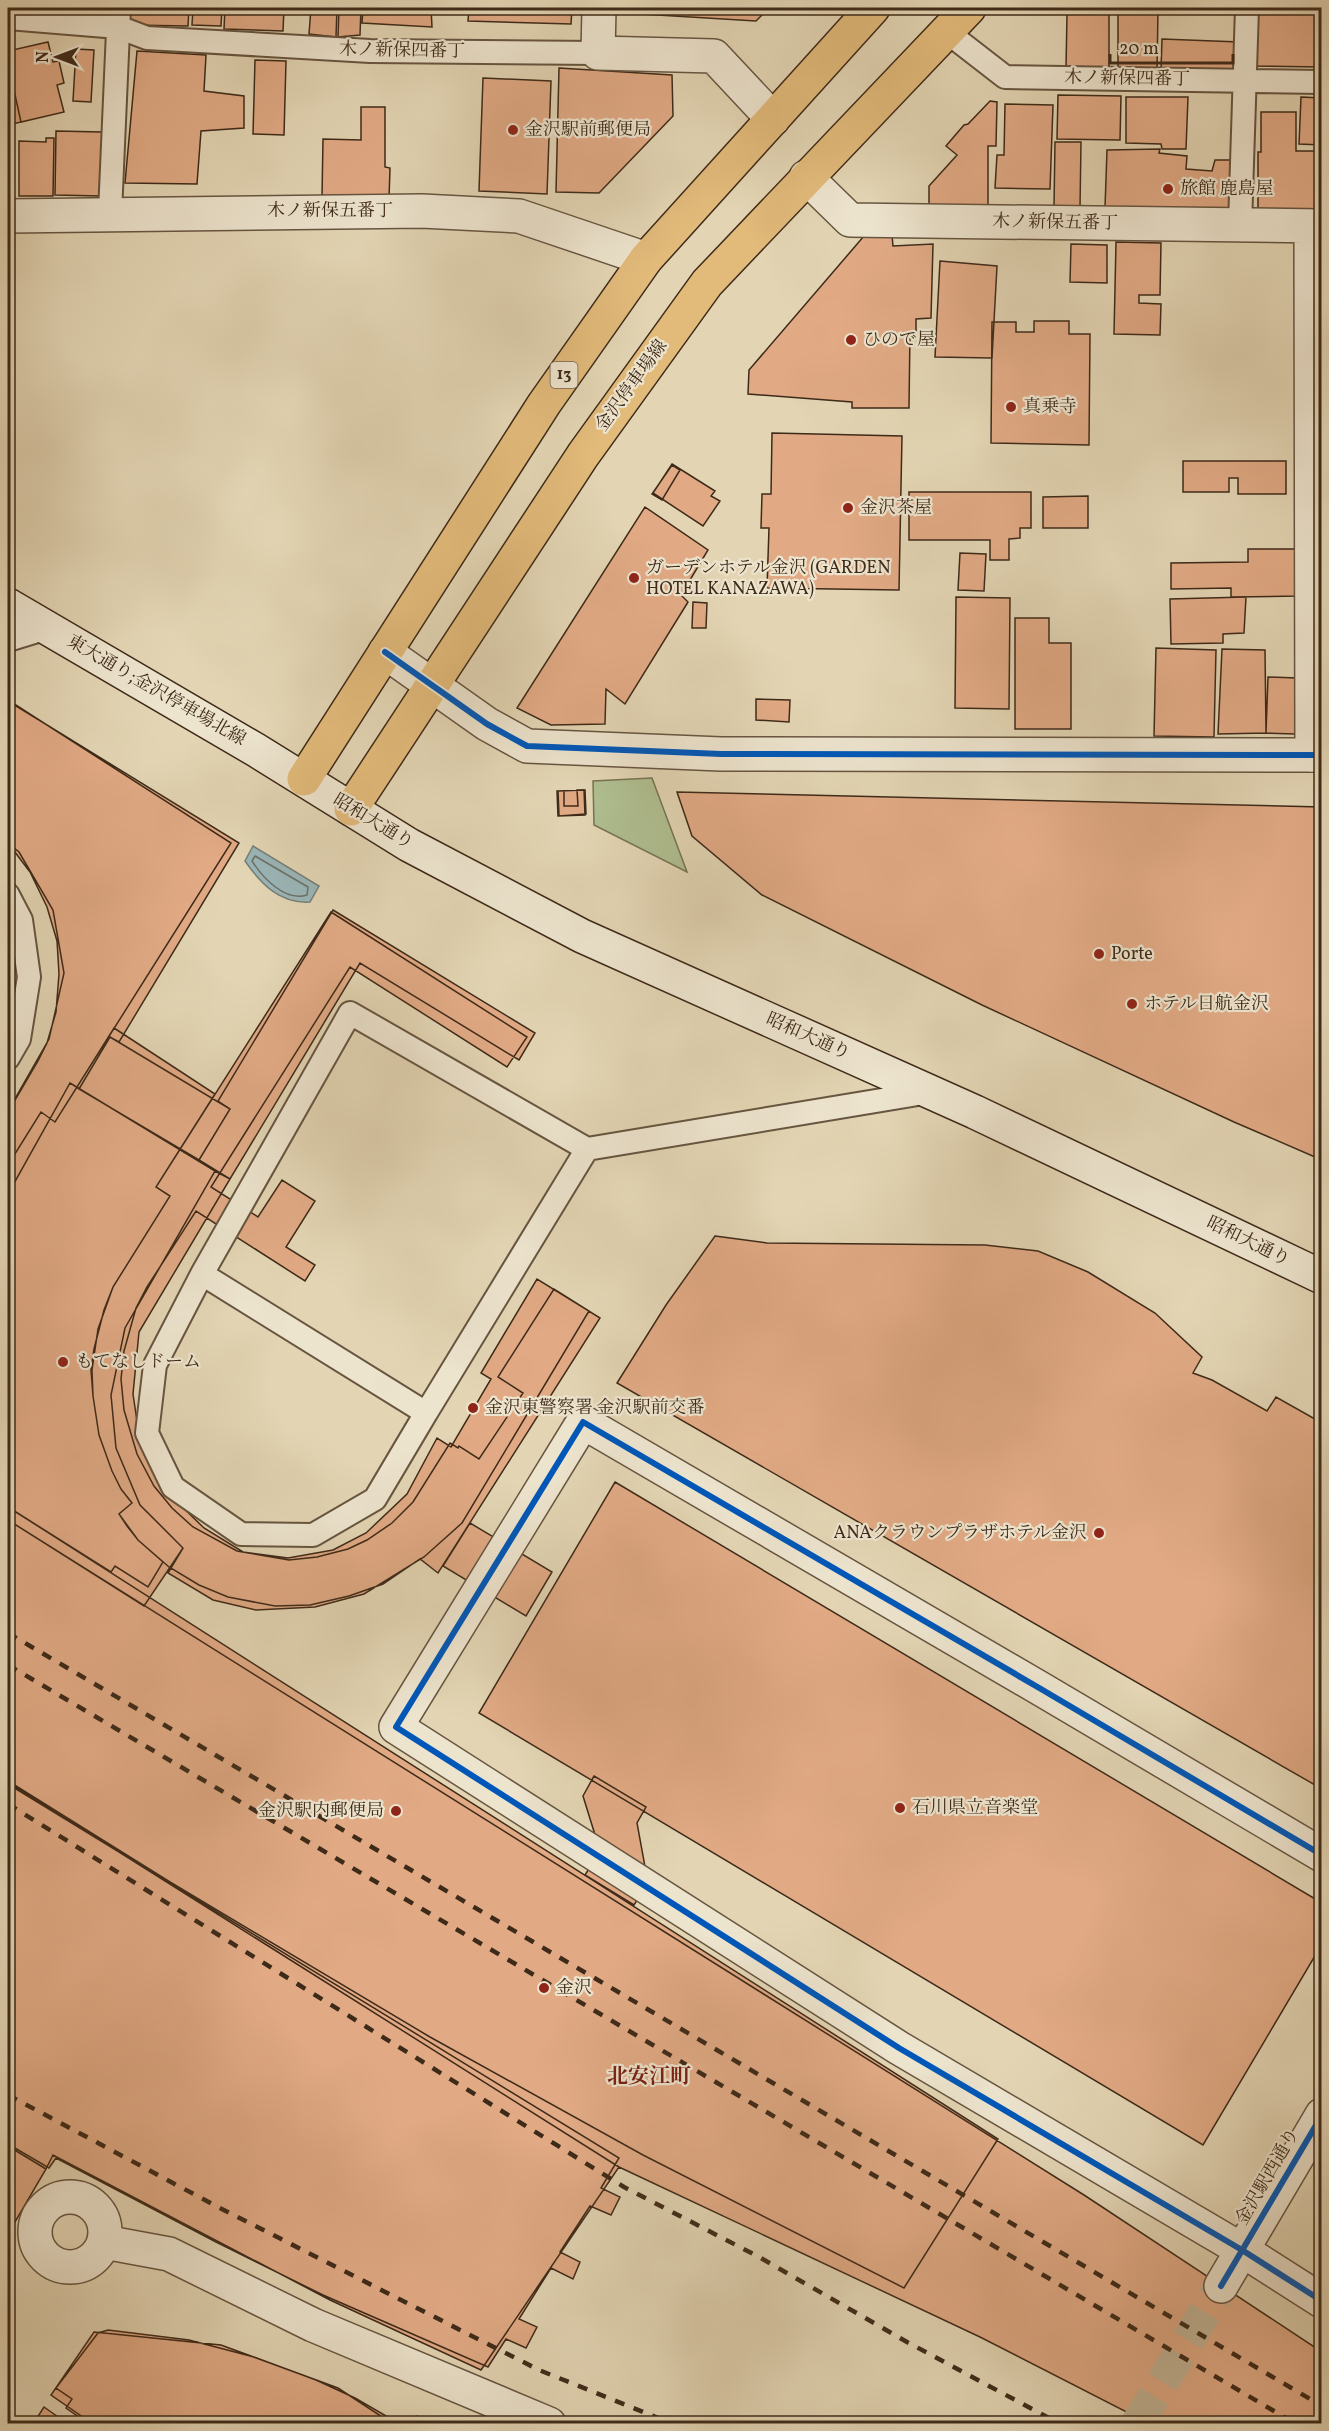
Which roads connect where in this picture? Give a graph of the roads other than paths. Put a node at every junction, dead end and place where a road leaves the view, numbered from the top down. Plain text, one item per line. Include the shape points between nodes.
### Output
1 (599, 8) edge
2 (873, 8) edge
3 (969, 8) edge
4 (1247, 8) edge
5 (118, 17) edge
6 (8, 18) edge
7 (947, 32) junction
8 (598, 53) junction
9 (1245, 81) junction
10 (1322, 82) edge
11 (773, 119) junction
12 (806, 177) junction
13 (110, 213) junction
14 (8, 216) edge
15 (1240, 225) junction
16 (1316, 226) edge
17 (646, 259) junction
18 (8, 605) edge
19 (46, 628) junction
20 (8, 639) edge
21 (385, 652) junction
22 (432, 685) junction
23 (1317, 755) edge
24 (304, 779) junction
25 (351, 809) junction
26 (8, 895) edge
27 (8, 1058) edge
28 (930, 1092) junction
29 (587, 1149) junction
30 (202, 1274) junction
31 (1322, 1277) edge
32 (426, 1413) junction
33 (1322, 1855) edge
34 (1322, 2115) edge
35 (104, 2242) dead end
36 (1242, 2250) junction
37 (1221, 2286) tunnel mouth
38 (1322, 2301) edge
39 (549, 2424) edge

1 - 8 street
2 - 11 main road, 13
3 - 7 main road, 金沢停車場線
4 - 9 lane
5 - 6 lane, 木ノ新保四番丁
5 - 8 lane, 木ノ新保四番丁 via 147,38 370,51
5 - 13 lane
7 - 9 lane, 木ノ新保四番丁 via 1005,77
7 - 12 main road, 金沢停車場線
8 - 11 street, 木ノ新保四番丁 via 714,56
9 - 10 lane, 木ノ新保四番丁
9 - 15 lane
11 - 17 main road, 13
12 - 15 street, 木ノ新保五番丁 via 849,220
12 - 22 main road, 金沢停車場線 via 707,283 583,455
13 - 14 street, 木ノ新保五番丁
13 - 17 street, 木ノ新保五番丁 via 422,211 519,216
15 - 16 street, 木ノ新保五番丁
16 - 23 street
17 - 21 main road, 13 via 544,404
18 - 19 street, 東大通り;金沢停車場北線
19 - 20 lane
19 - 24 street, 東大通り;金沢停車場北線
21 - 22 street
21 - 24 main road, 13
22 - 23 street via 487,724 527,746 721,754
22 - 25 main road, 金沢停車場線
24 - 25 street, 昭和大通り
25 - 28 street, 昭和大通り via 582,936
26 - 27 lane via 21,920 29,977 19,1039
28 - 29 lane
28 - 31 street, 昭和大通り
29 - 30 lane via 350,1013
29 - 32 lane
30 - 32 lane
30 - 32 lane via 155,1365 147,1433 173,1487 241,1534 313,1535 375,1499
33 - 36 street via 584,1422 396,1727 898,2048
34 - 36 street, 金沢駅西通り
35 - 39 street via 169,2254 313,2325
36 - 37 street, 金沢駅西通り
36 - 38 street

